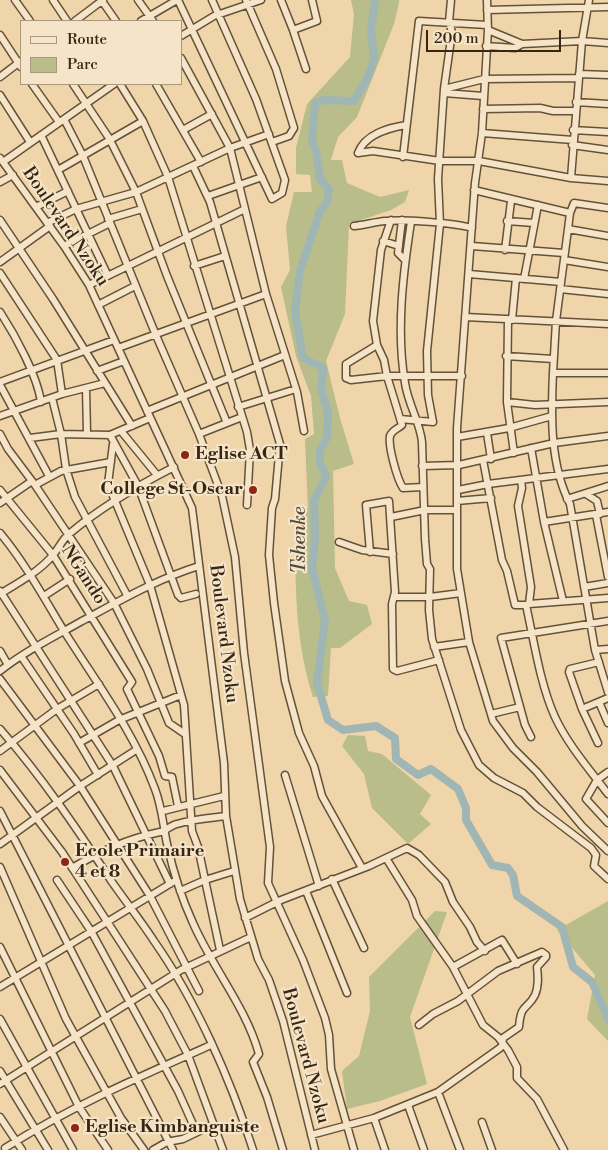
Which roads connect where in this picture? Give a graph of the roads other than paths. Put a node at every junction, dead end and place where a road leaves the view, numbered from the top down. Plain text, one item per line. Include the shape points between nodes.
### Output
1 (15, 0) edge
2 (53, 0) edge
3 (103, 0) edge
4 (138, 0) edge
5 (177, 0) edge
6 (212, 0) edge
7 (260, 0) edge
8 (281, 0) edge
9 (312, 0) edge
10 (451, 0) edge
11 (487, 0) edge
12 (589, 0) edge
13 (247, 2) edge
14 (94, 3) edge
15 (587, 8) junction
16 (608, 8) edge
17 (487, 10) junction
18 (218, 14) junction
19 (151, 18) edge
20 (29, 20) edge
21 (66, 20) edge
22 (76, 20) edge
23 (115, 20) edge
24 (449, 22) junction
25 (487, 28) junction
26 (192, 29) junction
27 (293, 30) junction
28 (0, 35) edge
29 (182, 35) edge
30 (582, 41) junction
31 (608, 43) edge
32 (522, 44) junction
33 (486, 46) junction
34 (182, 60) edge
35 (20, 64) edge
36 (306, 69) dead end
37 (608, 75) edge
38 (579, 76) junction
39 (0, 77) edge
40 (484, 79) junction
41 (33, 85) edge
42 (74, 85) edge
43 (113, 85) edge
44 (121, 85) edge
45 (157, 85) edge
46 (444, 91) junction
47 (0, 95) edge
48 (483, 96) junction
49 (576, 102) junction
50 (87, 104) junction
51 (608, 104) edge
52 (483, 109) junction
53 (576, 111) junction
54 (212, 114) junction
55 (62, 120) junction
56 (143, 121) junction
57 (406, 125) junction
58 (183, 130) junction
59 (573, 130) junction
60 (608, 132) edge
61 (269, 134) junction
62 (482, 134) junction
63 (40, 135) junction
64 (109, 138) junction
65 (246, 141) junction
66 (30, 142) junction
67 (272, 142) junction
68 (572, 143) junction
69 (230, 148) junction
70 (608, 150) edge
71 (83, 156) junction
72 (404, 157) junction
73 (1, 160) edge
74 (440, 161) junction
75 (479, 161) junction
76 (201, 162) junction
77 (192, 166) junction
78 (58, 170) junction
79 (13, 175) junction
80 (168, 177) junction
81 (262, 177) junction
82 (571, 178) junction
83 (608, 181) edge
84 (0, 182) edge
85 (240, 187) junction
86 (474, 190) junction
87 (68, 191) junction
88 (136, 192) junction
89 (208, 196) junction
90 (511, 201) junction
91 (101, 202) junction
92 (538, 205) junction
93 (36, 207) junction
94 (608, 208) edge
95 (76, 209) junction
96 (142, 209) junction
97 (245, 209) junction
98 (570, 213) junction
99 (0, 220) edge
100 (391, 220) junction
101 (402, 220) junction
102 (507, 220) junction
103 (109, 221) junction
104 (411, 222) junction
105 (534, 223) junction
106 (48, 224) junction
107 (440, 224) junction
108 (216, 225) junction
109 (354, 226) dead end
110 (472, 228) junction
111 (568, 229) junction
112 (88, 233) junction
113 (608, 236) edge
114 (186, 239) junction
115 (383, 241) junction
116 (64, 246) junction
117 (399, 246) junction
118 (472, 246) junction
119 (529, 249) junction
120 (19, 250) junction
121 (505, 250) junction
122 (157, 251) junction
123 (225, 256) junction
124 (564, 256) junction
125 (405, 260) junction
126 (0, 262) edge
127 (194, 266) junction
128 (128, 267) junction
129 (608, 267) edge
130 (0, 274) edge
131 (469, 274) junction
132 (108, 276) junction
133 (516, 278) junction
134 (524, 279) junction
135 (89, 285) junction
136 (135, 286) junction
137 (561, 286) junction
138 (266, 294) junction
139 (608, 294) edge
140 (239, 303) junction
141 (98, 305) junction
142 (0, 312) edge
143 (209, 314) junction
144 (465, 317) junction
145 (510, 320) junction
146 (556, 321) junction
147 (186, 322) junction
148 (608, 324) edge
149 (155, 334) junction
150 (114, 340) junction
151 (378, 346) junction
152 (118, 348) junction
153 (84, 351) junction
154 (285, 355) junction
155 (506, 356) junction
156 (57, 360) junction
157 (553, 360) junction
158 (124, 361) junction
159 (256, 365) junction
160 (30, 370) junction
161 (97, 371) junction
162 (553, 373) junction
163 (608, 373) edge
164 (387, 376) junction
165 (404, 376) junction
166 (427, 376) junction
167 (462, 376) junction
168 (229, 377) junction
169 (0, 383) edge
170 (104, 383) junction
171 (211, 384) junction
172 (86, 388) junction
173 (296, 389) junction
174 (62, 394) junction
175 (182, 396) junction
176 (52, 398) junction
177 (267, 398) junction
178 (41, 402) junction
179 (507, 402) junction
180 (608, 402) edge
181 (551, 404) junction
182 (238, 407) junction
183 (15, 411) junction
184 (147, 411) junction
185 (0, 416) edge
186 (552, 416) junction
187 (242, 417) junction
188 (150, 418) junction
189 (400, 420) junction
190 (416, 421) junction
191 (227, 423) junction
192 (132, 426) junction
193 (509, 428) junction
194 (121, 431) junction
195 (304, 431) dead end
196 (87, 433) junction
197 (487, 433) junction
198 (0, 434) edge
199 (61, 434) junction
200 (199, 434) junction
201 (110, 435) junction
202 (608, 436) edge
203 (457, 437) junction
204 (30, 438) junction
205 (554, 443) junction
206 (113, 444) junction
207 (531, 448) junction
208 (8, 449) junction
209 (0, 453) edge
210 (514, 453) junction
211 (491, 458) junction
212 (483, 460) junction
213 (110, 462) junction
214 (459, 465) junction
215 (422, 466) junction
216 (174, 467) junction
217 (66, 469) junction
218 (608, 469) edge
219 (558, 474) junction
220 (158, 475) junction
221 (49, 476) junction
222 (538, 478) junction
223 (521, 480) junction
224 (34, 483) junction
225 (488, 484) junction
226 (138, 486) junction
227 (608, 486) edge
228 (423, 488) junction
229 (0, 490) edge
230 (458, 490) junction
231 (586, 494) junction
232 (7, 498) junction
233 (491, 498) junction
234 (567, 499) junction
235 (457, 501) junction
236 (114, 502) junction
237 (0, 503) edge
238 (246, 505) dead end
239 (425, 510) junction
240 (456, 510) junction
241 (608, 512) edge
242 (598, 515) junction
243 (391, 517) junction
244 (572, 518) junction
245 (87, 520) junction
246 (544, 522) junction
247 (0, 533) edge
248 (68, 535) junction
249 (339, 542) dead end
250 (370, 552) junction
251 (394, 554) junction
252 (53, 555) junction
253 (199, 566) junction
254 (29, 575) junction
255 (171, 576) junction
256 (608, 577) edge
257 (70, 579) junction
258 (608, 583) edge
259 (150, 585) junction
260 (584, 586) junction
261 (0, 592) edge
262 (461, 592) junction
263 (196, 594) dead end
264 (127, 595) junction
265 (44, 596) junction
266 (394, 597) junction
267 (430, 597) junction
268 (608, 598) edge
269 (586, 600) junction
270 (563, 601) junction
271 (114, 603) junction
272 (527, 605) junction
273 (92, 616) junction
274 (608, 621) edge
275 (591, 623) junction
276 (64, 631) junction
277 (533, 632) junction
278 (469, 642) junction
279 (36, 646) junction
280 (434, 647) junction
281 (608, 649) edge
282 (595, 650) junction
283 (0, 651) edge
284 (21, 656) junction
285 (439, 660) junction
286 (598, 662) junction
287 (8, 665) junction
288 (0, 671) edge
289 (0, 679) edge
290 (99, 684) junction
291 (608, 692) edge
292 (181, 695) junction
293 (608, 698) edge
294 (70, 701) junction
295 (599, 702) junction
296 (161, 703) junction
297 (520, 707) junction
298 (57, 709) junction
299 (582, 709) junction
300 (138, 712) junction
301 (491, 714) junction
302 (119, 720) junction
303 (608, 723) edge
304 (34, 726) junction
305 (0, 729) edge
306 (92, 734) junction
307 (184, 734) junction
308 (531, 737) dead end
309 (12, 743) junction
310 (79, 743) junction
311 (598, 743) dead end
312 (136, 750) junction
313 (0, 751) edge
314 (113, 766) junction
315 (0, 770) edge
316 (608, 772) edge
317 (98, 775) junction
318 (285, 775) dead end
319 (597, 780) junction
320 (80, 786) junction
321 (608, 794) edge
322 (224, 796) junction
323 (58, 802) junction
324 (190, 803) junction
325 (178, 806) junction
326 (0, 811) edge
327 (163, 811) junction
328 (226, 816) junction
329 (37, 817) junction
330 (191, 820) junction
331 (608, 823) edge
332 (165, 830) junction
333 (147, 833) junction
334 (13, 834) junction
335 (0, 844) edge
336 (116, 845) junction
337 (608, 851) edge
338 (94, 855) junction
339 (386, 858) junction
340 (0, 866) edge
341 (72, 868) junction
342 (362, 868) junction
343 (234, 871) junction
344 (332, 879) junction
345 (608, 879) edge
346 (57, 880) dead end
347 (176, 880) junction
348 (205, 880) junction
349 (170, 884) junction
350 (318, 886) junction
351 (306, 891) junction
352 (180, 892) junction
353 (150, 896) junction
354 (275, 903) junction
355 (130, 909) junction
356 (245, 918) junction
357 (107, 922) junction
358 (90, 932) junction
359 (251, 936) junction
360 (69, 945) junction
361 (0, 947) edge
362 (364, 948) dead end
363 (220, 950) junction
364 (485, 951) junction
365 (210, 955) junction
366 (41, 962) junction
367 (518, 964) junction
368 (453, 967) junction
369 (187, 968) junction
370 (174, 974) junction
371 (14, 976) junction
372 (0, 987) edge
373 (152, 990) junction
374 (199, 991) dead end
375 (347, 993) dead end
376 (467, 994) junction
377 (129, 1004) junction
378 (105, 1018) junction
379 (0, 1019) edge
380 (419, 1025) dead end
381 (76, 1036) junction
382 (503, 1043) junction
383 (211, 1045) junction
384 (52, 1051) junction
385 (188, 1055) junction
386 (26, 1066) junction
387 (163, 1066) junction
388 (0, 1070) edge
389 (6, 1078) junction
390 (136, 1079) junction
391 (0, 1084) edge
392 (438, 1092) junction
393 (106, 1093) junction
394 (408, 1105) junction
395 (79, 1107) junction
396 (0, 1117) edge
397 (56, 1118) junction
398 (374, 1118) junction
399 (482, 1122) dead end
400 (214, 1124) junction
401 (346, 1125) junction
402 (35, 1129) junction
403 (196, 1131) junction
404 (310, 1135) junction
405 (15, 1141) junction
406 (0, 1142) edge
407 (167, 1142) junction
408 (6, 1149) edge
409 (22, 1150) edge
410 (48, 1150) edge
411 (73, 1150) edge
412 (108, 1150) edge
413 (144, 1150) edge
414 (153, 1150) edge
415 (173, 1150) edge
416 (223, 1150) edge
417 (253, 1150) edge
418 (283, 1150) edge
419 (315, 1150) edge
420 (354, 1150) edge
421 (385, 1150) edge
422 (424, 1150) edge
423 (460, 1150) edge
424 (492, 1150) edge
425 (564, 1150) edge

1 - 20 street
2 - 21 street
3 - 14 street
3 - 23 street
4 - 19 street
5 - 19 street
5 - 26 street
6 - 18 street
7 - 13 street
8 - 27 street
9 - 27 street via 317,21
10 - 24 street
11 - 17 street
12 - 15 street
13 - 18 street
13 - 67 street via 276,69 294,128 289,136
14 - 22 street
15 - 16 street
15 - 17 street
15 - 30 street
17 - 25 street
18 - 26 street
18 - 61 street
24 - 25 street
24 - 46 street via 452,32
24 - 57 street via 419,21
25 - 32 street
25 - 33 street
26 - 29 street
26 - 65 street
27 - 36 street
28 - 35 street
30 - 31 street
30 - 32 street
30 - 38 street
32 - 33 street via 515,48
33 - 40 street
34 - 54 street
35 - 39 street
37 - 38 street
38 - 40 street
38 - 49 street
40 - 46 street
40 - 48 street
41 - 55 street
42 - 50 street
43 - 50 street
44 - 56 street
45 - 58 street
46 - 48 street
46 - 74 street
47 - 66 street
48 - 52 street
49 - 51 street
49 - 53 street
50 - 55 street
50 - 64 street
52 - 53 street
52 - 62 street
53 - 59 street
54 - 58 street
54 - 69 street
55 - 63 street
55 - 71 street
56 - 64 street
56 - 80 street
57 - 72 street
57 - 72 street via 379,132 365,142 358,154 373,151
58 - 76 street
59 - 60 street
59 - 68 street
61 - 65 street
61 - 67 street
62 - 68 street
62 - 75 street
63 - 66 street
63 - 78 street
64 - 71 street
64 - 88 street
65 - 69 street
65 - 81 street
66 - 73 street
67 - 81 street via 285,182 281,195 272,199
68 - 70 street
68 - 82 street
69 - 76 street
69 - 85 street
71 - 78 street
71 - 91 street
72 - 74 street
73 - 79 street, Boulevard Nzoku
74 - 75 street
74 - 107 street
75 - 82 street
75 - 86 street
76 - 77 street
77 - 80 street
77 - 89 street
78 - 87 street
79 - 84 street
79 - 93 street, Boulevard Nzoku
80 - 88 street
80 - 114 street
81 - 85 street
82 - 83 street
85 - 89 street
85 - 97 street
86 - 90 street
86 - 110 street
87 - 93 street
87 - 95 street
88 - 91 street
88 - 96 street
89 - 108 street
90 - 92 street
90 - 102 street
91 - 95 street
91 - 103 street
92 - 98 street
92 - 105 street
93 - 106 street, Boulevard Nzoku
94 - 98 street via 575,202
95 - 106 street
95 - 112 street
96 - 103 street
96 - 122 street
97 - 108 street
97 - 138 street
98 - 111 street
99 - 120 street
100 - 101 street
100 - 109 street
100 - 115 street
101 - 104 street
101 - 117 street
102 - 105 street
102 - 121 street
103 - 112 street
103 - 128 street
104 - 107 street
104 - 125 street
105 - 119 street
106 - 116 street, Boulevard Nzoku
106 - 120 street
107 - 110 street
107 - 166 street
108 - 114 street
108 - 123 street
110 - 118 street
111 - 113 street
111 - 124 street
112 - 116 street
112 - 132 street
114 - 122 street
114 - 127 street
115 - 117 street
115 - 151 street via 373,312
116 - 135 street, Boulevard Nzoku
117 - 125 street via 399,255
118 - 121 street
118 - 131 street
119 - 121 street
119 - 124 street
119 - 134 street
120 - 126 street
120 - 153 street
122 - 128 street
122 - 147 street
123 - 127 street
123 - 140 street
124 - 129 street
124 - 137 street
125 - 165 street via 401,321
127 - 143 street
128 - 132 street
128 - 136 street
130 - 156 street
131 - 133 street
131 - 144 street
132 - 135 street
133 - 134 street
133 - 145 street
134 - 137 street
135 - 141 street, Boulevard Nzoku
136 - 141 street
136 - 149 street
137 - 139 street
137 - 146 street
138 - 140 street
138 - 154 street
140 - 143 street
140 - 159 street
141 - 150 street, Boulevard Nzoku
142 - 160 street
143 - 147 street
143 - 168 street
144 - 145 street
144 - 167 street
145 - 146 street
145 - 155 street
146 - 148 street
146 - 157 street
147 - 149 street
147 - 171 street
149 - 152 street
149 - 175 street
150 - 152 street, Boulevard Nzoku
150 - 153 street
151 - 164 street
151 - 164 street via 346,364 345,375 351,380
152 - 158 street, Boulevard Nzoku
153 - 156 street
153 - 161 street
154 - 159 street
154 - 173 street
155 - 157 street
155 - 179 street
156 - 160 street
156 - 174 street
157 - 162 street
158 - 161 street
158 - 184 street, Boulevard Nzoku
159 - 168 street
159 - 177 street
160 - 169 street
160 - 178 street
161 - 170 street
162 - 163 street
162 - 181 street
164 - 165 street
164 - 189 street
165 - 166 street
165 - 190 street
166 - 167 street
166 - 190 street via 432,422
167 - 203 street
168 - 171 street
168 - 182 street
169 - 183 street
170 - 172 street
170 - 192 street
171 - 175 street
171 - 191 street
172 - 174 street
172 - 196 street
173 - 177 street
173 - 195 street
174 - 176 street
175 - 184 street
175 - 200 street
176 - 178 street
176 - 199 street
177 - 182 street
177 - 342 street via 280,446 270,555 284,679 322,796
178 - 183 street
179 - 181 street
179 - 193 street
180 - 181 street
181 - 186 street
182 - 187 street
183 - 185 street
183 - 204 street
184 - 188 street, Boulevard Nzoku
186 - 193 street
186 - 205 street
187 - 191 street
187 - 238 street via 250,450
188 - 192 street
188 - 216 street, Boulevard Nzoku
189 - 190 street
189 - 228 street via 401,426 393,431 390,438 400,483 405,488
190 - 215 street via 421,428
191 - 200 street
192 - 194 street
193 - 197 street
193 - 210 street
194 - 201 street
194 - 220 street
196 - 199 street
196 - 201 street
197 - 203 street
197 - 211 street
198 - 208 street
199 - 204 street
199 - 217 street
200 - 354 street via 222,496 236,557 244,653 270,848 268,883
201 - 206 street
202 - 205 street
203 - 214 street
204 - 221 street
205 - 207 street
205 - 219 street
206 - 213 street
206 - 226 street
207 - 210 street
207 - 222 street
208 - 209 street
208 - 224 street
210 - 211 street
211 - 212 street
212 - 214 street
212 - 225 street
213 - 217 street
213 - 236 street via 107,480
214 - 215 street
214 - 230 street
215 - 228 street
216 - 220 street
216 - 253 street, Boulevard Nzoku via 192,508
217 - 221 street
217 - 245 street
218 - 219 street
219 - 222 street
219 - 234 street
220 - 226 street
221 - 224 street
222 - 223 street
222 - 246 street
223 - 225 street
223 - 272 street via 518,506 531,587
224 - 232 street
224 - 248 street
225 - 230 street
225 - 233 street
226 - 236 street
226 - 255 street
227 - 231 street
228 - 239 street
229 - 232 street, NGando
230 - 235 street
231 - 234 street
231 - 242 street via 597,501
232 - 237 street
232 - 252 street, NGando
233 - 235 street
233 - 272 street via 502,560 515,605
234 - 244 street
235 - 240 street
236 - 245 street
236 - 259 street
239 - 240 street
239 - 243 street
239 - 267 street
240 - 262 street via 456,552
241 - 242 street
242 - 244 street
242 - 256 street
243 - 250 street via 388,501 366,505
243 - 251 street
244 - 246 street
244 - 260 street
245 - 248 street
245 - 264 street
246 - 270 street
247 - 254 street
248 - 252 street
248 - 271 street
249 - 250 street
250 - 251 street
251 - 266 street
252 - 254 street
252 - 257 street, NGando
253 - 255 street
253 - 322 street, Boulevard Nzoku via 224,763
254 - 261 street
254 - 265 street
255 - 259 street
255 - 263 street via 179,597
257 - 265 street
257 - 273 street, NGando
258 - 260 street
259 - 264 street
259 - 292 street
260 - 269 street
261 - 279 street
262 - 267 street
262 - 278 street
264 - 271 street
265 - 276 street
266 - 267 street
266 - 285 street via 394,670
267 - 280 street
268 - 269 street
269 - 270 street
269 - 275 street
270 - 272 street
271 - 273 street
271 - 296 street
272 - 277 street
273 - 276 street
273 - 300 street, NGando via 132,682 126,688
274 - 275 street
275 - 277 street
275 - 282 street
276 - 279 street
276 - 290 street
277 - 297 street via 500,639
277 - 319 street via 540,674 555,716
278 - 280 street
278 - 301 street
279 - 284 street
279 - 294 street
280 - 285 street
281 - 282 street
282 - 286 street
283 - 287 street
284 - 287 street
284 - 298 street
285 - 345 street via 461,730 482,770 523,793 592,848 596,855 594,866
286 - 291 street
286 - 299 street via 569,670
287 - 288 street
289 - 304 street
290 - 294 street
290 - 302 street
292 - 296 street
292 - 307 street
293 - 295 street
294 - 298 street
294 - 306 street
295 - 299 street
295 - 303 street
296 - 300 street
296 - 307 street via 170,725
297 - 301 street
297 - 308 street
298 - 304 street
298 - 310 street
299 - 311 street
300 - 302 street
300 - 325 street via 165,776 172,778
301 - 337 street via 513,748
302 - 306 street
302 - 312 street
304 - 309 street
304 - 320 street
305 - 309 street
306 - 310 street
306 - 314 street
307 - 324 street
309 - 313 street
309 - 323 street
310 - 317 street
312 - 314 street
312 - 327 street
314 - 317 street
314 - 333 street
315 - 329 street
316 - 319 street
317 - 320 street
318 - 350 street
319 - 321 street
319 - 331 street via 586,801
320 - 323 street
320 - 336 street
322 - 324 street
322 - 328 street, Boulevard Nzoku
323 - 329 street
323 - 338 street
324 - 325 street
324 - 330 street
325 - 327 street
326 - 334 street
327 - 332 street
328 - 330 street
328 - 343 street, Boulevard Nzoku
329 - 334 street
329 - 341 street
330 - 332 street
330 - 348 street
332 - 333 street
332 - 347 street
333 - 336 street
333 - 349 street
334 - 335 street
334 - 360 street
336 - 338 street
336 - 353 street
338 - 341 street
338 - 355 street
339 - 342 street
339 - 364 street via 407,848 419,855 445,882 453,902
339 - 368 street via 412,900 416,916
340 - 366 street
341 - 357 street
342 - 344 street
343 - 348 street
343 - 356 street, Boulevard Nzoku
344 - 350 street
344 - 362 street
346 - 358 street
347 - 349 street
347 - 352 street
348 - 352 street
348 - 363 street
349 - 353 street
350 - 351 street
351 - 354 street
351 - 375 street
352 - 365 street
353 - 355 street
353 - 369 street
354 - 356 street
354 - 401 street via 303,960 325,1018 331,1069
355 - 357 street
355 - 370 street via 155,941
356 - 359 street, Boulevard Nzoku
357 - 358 street
357 - 373 street
358 - 360 street
358 - 377 street
359 - 363 street
359 - 404 street, Boulevard Nzoku via 284,1021
360 - 366 street
360 - 378 street
361 - 371 street
363 - 365 street
364 - 367 street via 502,940
364 - 368 street
365 - 369 street
365 - 418 street via 259,1053 253,1062
366 - 371 street
366 - 381 street
367 - 376 street via 498,971
367 - 382 street via 542,952 546,956 537,967 539,977 535,996 521,1011 517,1030 503,1038
368 - 376 street
369 - 370 street
369 - 374 street
370 - 373 street
370 - 383 street
371 - 372 street
371 - 384 street
373 - 377 street
373 - 385 street
376 - 380 street
376 - 382 street via 483,1025
377 - 378 street
377 - 387 street
378 - 381 street
378 - 390 street
379 - 386 street
381 - 384 street
381 - 393 street
382 - 392 street
382 - 425 street via 517,1067 517,1078 537,1099
383 - 385 street
383 - 417 street via 237,1099
384 - 386 street
384 - 395 street
385 - 387 street
385 - 400 street
386 - 389 street
386 - 397 street
387 - 390 street
387 - 403 street
388 - 389 street
389 - 391 street
389 - 402 street
390 - 393 street
390 - 407 street
392 - 394 street
392 - 423 street
393 - 395 street
393 - 413 street
394 - 398 street
394 - 422 street
395 - 397 street
395 - 412 street
396 - 405 street
397 - 402 street
397 - 411 street
398 - 401 street
398 - 421 street
399 - 424 street
400 - 403 street
400 - 416 street
401 - 404 street
401 - 420 street
402 - 405 street
402 - 410 street
403 - 407 street via 183,1139
404 - 419 street, Boulevard Nzoku
405 - 408 street
405 - 409 street
406 - 408 street
407 - 414 street
407 - 415 street

